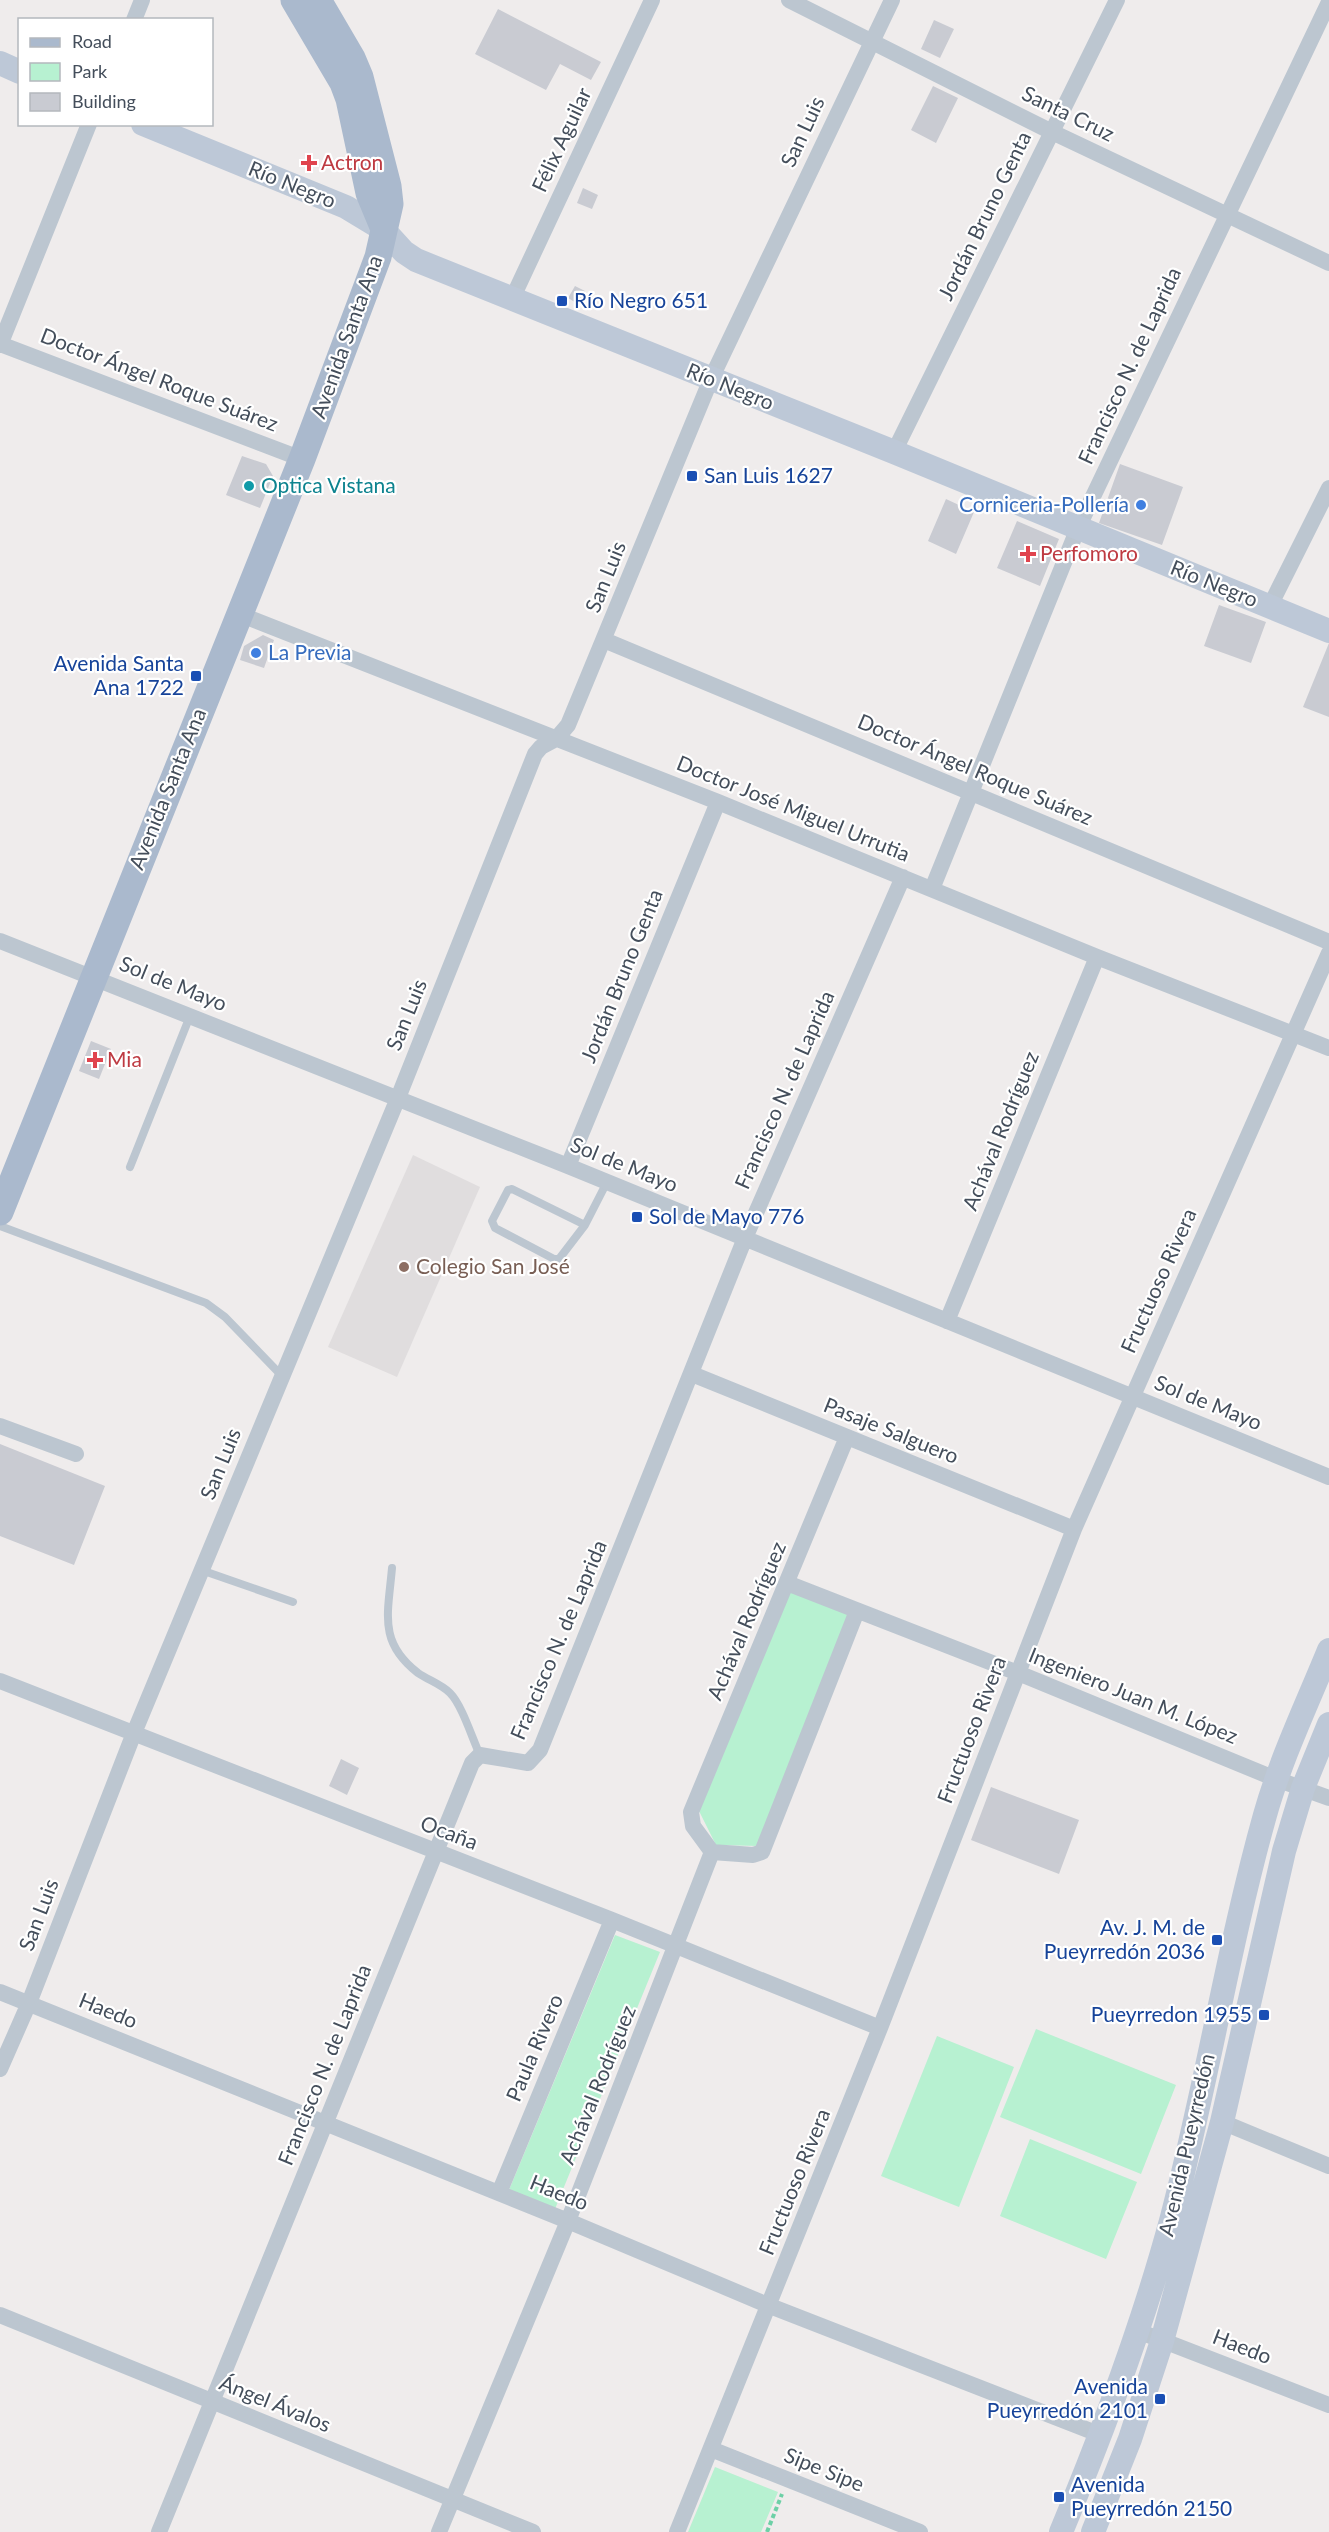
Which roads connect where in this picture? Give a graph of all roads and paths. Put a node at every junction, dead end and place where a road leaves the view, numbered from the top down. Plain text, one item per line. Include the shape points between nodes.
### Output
1 (142, 0) edge
2 (294, 0) edge
3 (318, 0) edge
4 (652, 0) edge
5 (789, 0) edge
6 (892, 0) edge
7 (1117, 0) edge
8 (1329, 2) edge
9 (135, 18) edge
10 (872, 40) junction
11 (0, 63) edge
12 (18, 71) edge
13 (88, 126) edge
14 (148, 126) edge
15 (1052, 132) junction
16 (1226, 216) junction
17 (384, 230) junction
18 (1329, 263) edge
19 (512, 299) junction
20 (0, 344) edge
21 (711, 379) junction
22 (894, 452) junction
23 (302, 459) junction
24 (1329, 488) edge
25 (1078, 528) junction
26 (1270, 606) junction
27 (238, 614) junction
28 (1329, 631) edge
29 (604, 640) junction
30 (556, 739) junction
31 (971, 793) junction
32 (718, 802) junction
33 (903, 877) junction
34 (932, 889) junction
35 (0, 942) edge
36 (1329, 942) edge
37 (1329, 953) edge
38 (1097, 957) junction
39 (93, 977) junction
40 (190, 1016) junction
41 (1293, 1033) junction
42 (1329, 1048) edge
43 (398, 1098) junction
44 (568, 1166) junction
45 (130, 1167) dead end
46 (607, 1182) junction
47 (2, 1200) edge
48 (585, 1225) junction
49 (0, 1226) edge
50 (745, 1238) junction
51 (947, 1321) junction
52 (692, 1374) junction
53 (281, 1375) junction
54 (1133, 1396) junction
55 (0, 1426) edge
56 (847, 1437) junction
57 (76, 1454) dead end
58 (1329, 1478) edge
59 (1074, 1529) junction
60 (392, 1569) dead end
61 (201, 1570) junction
62 (787, 1583) junction
63 (293, 1602) dead end
64 (857, 1611) junction
65 (1329, 1650) edge
66 (1018, 1674) junction
67 (0, 1681) edge
68 (1329, 1724) edge
69 (134, 1733) junction
70 (480, 1755) junction
71 (1276, 1779) junction
72 (1303, 1788) junction
73 (1329, 1798) edge
74 (436, 1852) junction
75 (712, 1852) junction
76 (612, 1920) junction
77 (677, 1945) junction
78 (0, 1992) edge
79 (29, 2003) junction
80 (880, 2028) junction
81 (0, 2069) edge
82 (1222, 2122) junction
83 (325, 2123) junction
84 (1329, 2166) edge
85 (499, 2193) junction
86 (568, 2221) junction
87 (770, 2306) junction
88 (0, 2315) edge
89 (1138, 2331) junction
90 (1162, 2341) junction
91 (212, 2402) junction
92 (1329, 2405) edge
93 (1101, 2435) junction
94 (711, 2449) junction
95 (788, 2480) junction
96 (451, 2500) junction
97 (159, 2532) edge
98 (439, 2532) edge
99 (533, 2532) edge
100 (677, 2532) edge
101 (767, 2532) edge
102 (920, 2532) edge
103 (1061, 2532) edge
104 (1093, 2532) edge

1 - 9 street
2 - 17 main road via 343,83 369,193
3 - 17 main road, Avenida Santa Ana via 352,58 368,100 388,186 390,204
4 - 19 street, Félix Aguilar
5 - 10 street, Santa Cruz
6 - 10 street, San Luis
7 - 15 street, Jordán Bruno Genta
8 - 16 street, Francisco N. de Laprida
10 - 15 street, Santa Cruz
10 - 21 street, San Luis
11 - 12 main road
13 - 20 street
14 - 17 main road, Río Negro via 346,207
15 - 16 street, Santa Cruz
15 - 22 street, Jordán Bruno Genta
16 - 18 street, Santa Cruz
16 - 25 street, Francisco N. de Laprida
17 - 19 main road, Río Negro via 416,260
17 - 23 main road, Avenida Santa Ana via 378,257
19 - 21 main road, Río Negro
20 - 23 street, Doctor Ángel Roque Suárez
21 - 22 main road, Río Negro
21 - 29 street, San Luis
22 - 25 main road, Río Negro
23 - 27 main road, Avenida Santa Ana
24 - 26 street
25 - 26 main road, Río Negro
25 - 31 street, Francisco N. de Laprida
26 - 28 main road, Río Negro
27 - 30 street, Doctor José Miguel Urrutia
27 - 39 main road, Avenida Santa Ana
29 - 30 street, San Luis via 568,725
29 - 31 street, Doctor Ángel Roque Suárez
30 - 32 street, Doctor José Miguel Urrutia
30 - 43 street, San Luis via 535,754
31 - 34 street, Francisco N. de Laprida
31 - 36 street, Doctor Ángel Roque Suárez
32 - 33 street, Doctor José Miguel Urrutia
32 - 44 street, Jordán Bruno Genta
33 - 34 street, Doctor José Miguel Urrutia
33 - 50 street, Francisco N. de Laprida
34 - 38 street, Doctor José Miguel Urrutia
35 - 39 street, Sol de Mayo
37 - 41 street, Fructuoso Rivera
38 - 41 street, Doctor José Miguel Urrutia
38 - 51 street, Achával Rodríguez
39 - 40 street, Sol de Mayo
39 - 47 main road, Avenida Santa Ana
40 - 43 street, Sol de Mayo
40 - 45 lane
41 - 42 street, Doctor José Miguel Urrutia
41 - 54 street, Fructuoso Rivera
43 - 44 street, Sol de Mayo
43 - 53 street, San Luis
44 - 46 street, Sol de Mayo
46 - 48 lane
46 - 50 street, Sol de Mayo
48 - 48 lane via 564,1255 554,1259 495,1228 492,1221 512,1189
49 - 53 lane via 206,1304 225,1317
50 - 51 street, Sol de Mayo
50 - 52 street, Francisco N. de Laprida
51 - 54 street, Sol de Mayo
52 - 56 street, Pasaje Salguero
52 - 70 street, Francisco N. de Laprida via 540,1750 528,1763
53 - 61 street, San Luis
54 - 58 street, Sol de Mayo
54 - 59 street, Fructuoso Rivera
55 - 57 street
56 - 59 street, Pasaje Salguero
56 - 62 street, Achával Rodríguez
59 - 66 street, Fructuoso Rivera
60 - 70 lane via 388,1620 391,1643 401,1658 450,1693
61 - 63 lane
61 - 69 street, San Luis
62 - 64 street, Ingeniero Juan M. López
62 - 75 street, Achával Rodríguez via 691,1812 693,1826
64 - 66 street, Ingeniero Juan M. López
64 - 75 street via 762,1851 753,1855
65 - 71 main road, Avenida Pueyrredón
66 - 71 street, Ingeniero Juan M. López
66 - 80 street, Fructuoso Rivera
67 - 69 street, Ocaña
68 - 72 main road, Avenida Pueyrredón
69 - 74 street, Ocaña
69 - 79 street, San Luis
70 - 74 street, Francisco N. de Laprida via 472,1762
71 - 72 street, Ingeniero Juan M. López
71 - 89 main road, Avenida Pueyrredón via 1233,1944 1172,2216
72 - 73 street, Ingeniero Juan M. López
72 - 82 main road, Avenida Pueyrredón via 1284,1851
74 - 76 street, Ocaña
74 - 83 street, Francisco N. de Laprida
75 - 77 street, Achával Rodríguez
76 - 77 street, Ocaña
76 - 85 street, Paula Rivero
77 - 80 street, Ocaña
77 - 86 street, Achával Rodríguez
78 - 79 street, Haedo
79 - 81 street, San Luis
79 - 83 street, Haedo
80 - 87 street, Fructuoso Rivera
82 - 84 street
82 - 90 main road, Avenida Pueyrredón
83 - 85 street, Haedo
83 - 91 street, Francisco N. de Laprida
85 - 86 street, Haedo
86 - 87 street, Haedo
86 - 96 street, Achával Rodríguez
87 - 93 street, Haedo
87 - 94 street, Fructuoso Rivera
88 - 91 street, Ángel Ávalos
89 - 90 street, Haedo
89 - 93 main road, Avenida Pueyrredón
90 - 92 street, Haedo
90 - 104 main road, Avenida Pueyrredón via 1130,2439
91 - 96 street, Ángel Ávalos
91 - 97 street, Francisco N. de Laprida
93 - 103 main road, Avenida Pueyrredón
94 - 95 street, Sipe Sipe
94 - 100 street, Fructuoso Rivera
95 - 101 path
95 - 102 street, Sipe Sipe
96 - 98 street, Achával Rodríguez
96 - 99 street, Ángel Ávalos

